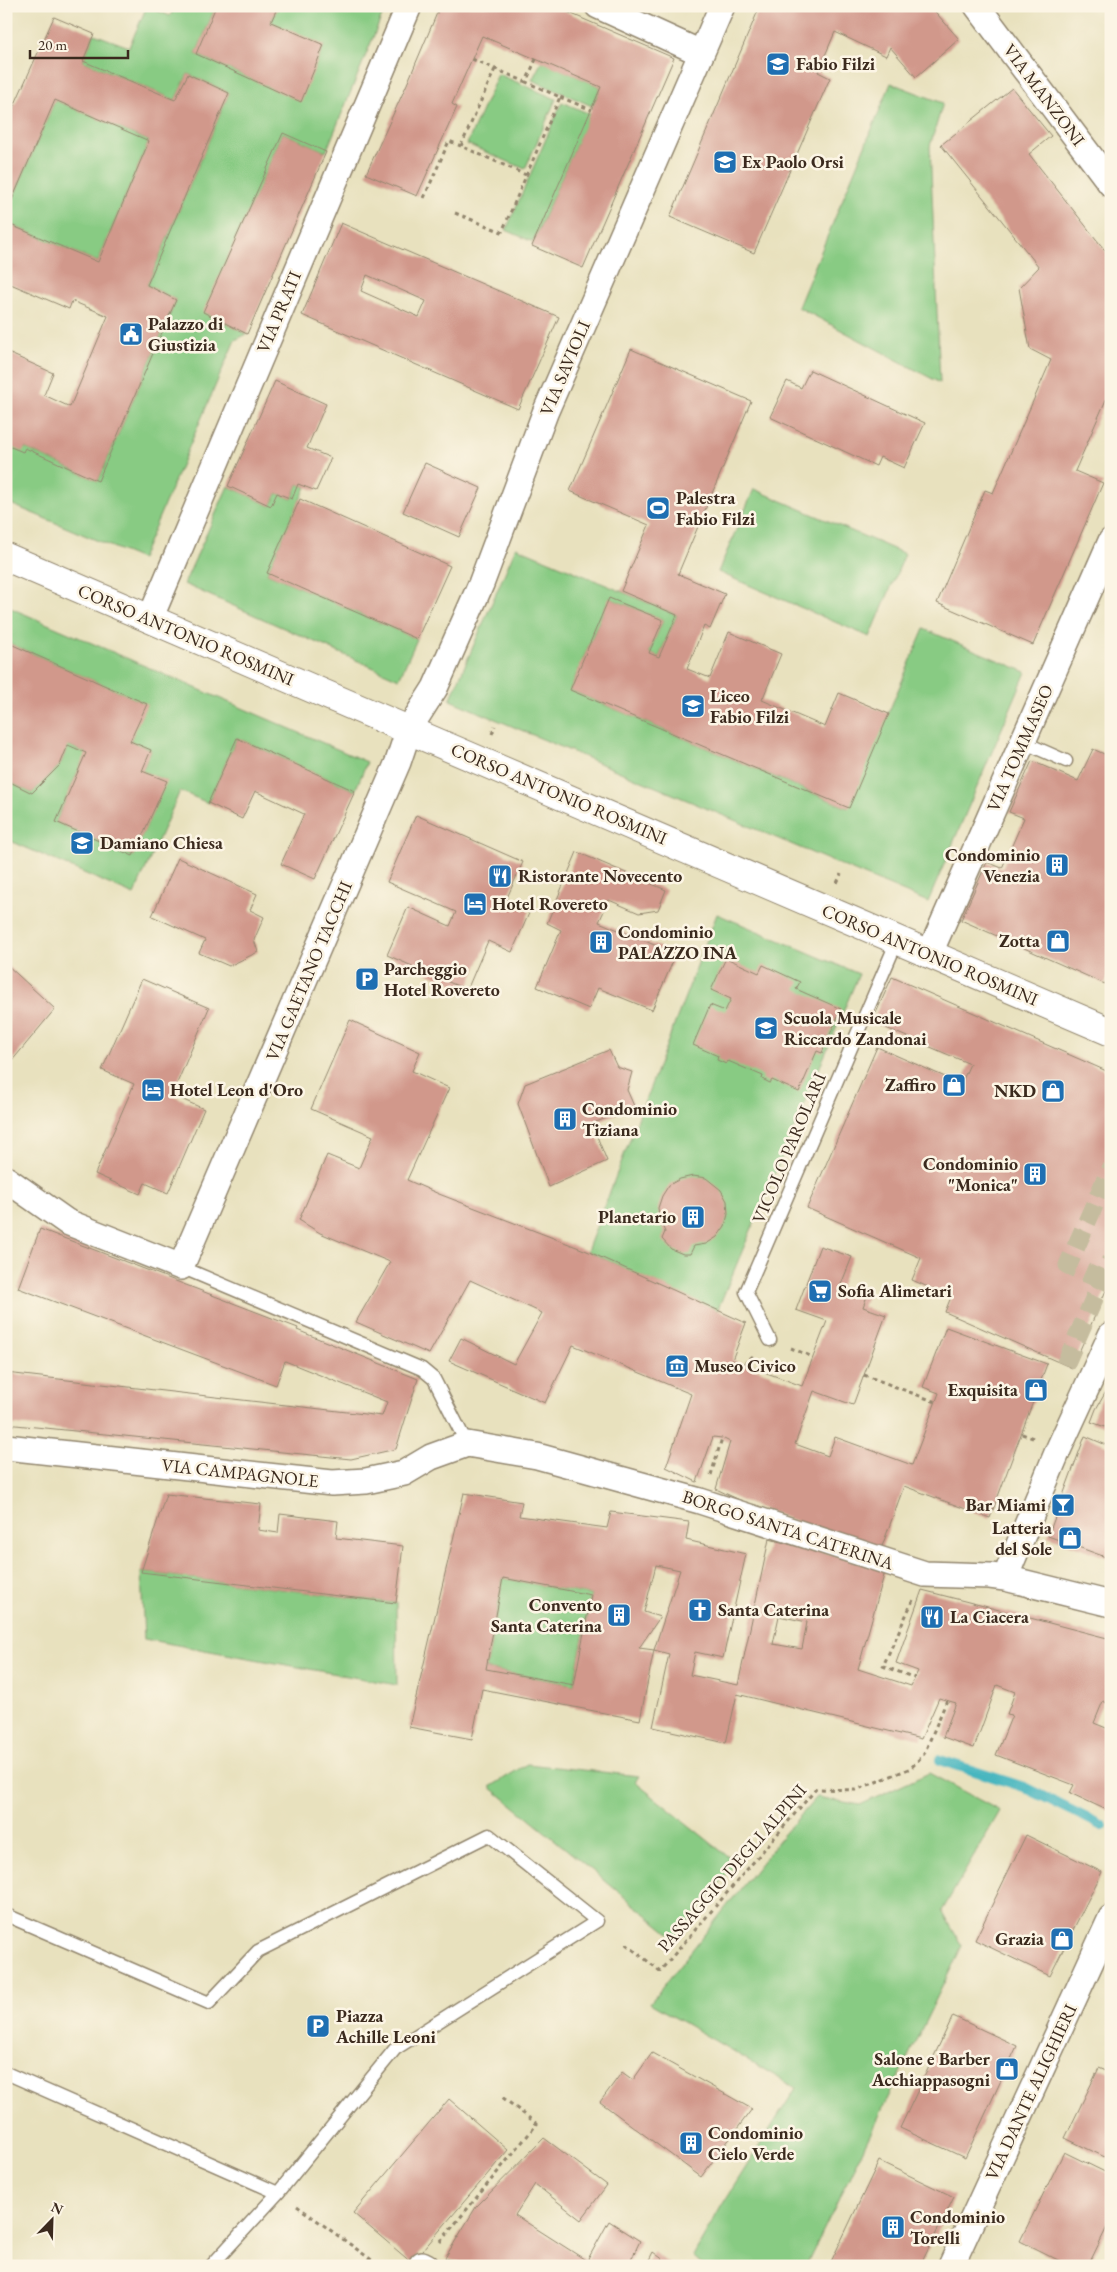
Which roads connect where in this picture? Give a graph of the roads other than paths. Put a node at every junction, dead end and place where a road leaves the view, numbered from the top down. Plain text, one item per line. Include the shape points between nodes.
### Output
1 (409, 6) edge
2 (598, 6) edge
3 (722, 6) edge
4 (978, 6) edge
5 (702, 53) junction
6 (1111, 184) edge
7 (1111, 542) edge
8 (6, 557) edge
9 (150, 619) junction
10 (409, 729) junction
11 (1022, 742) junction
12 (1066, 761) dead end
13 (896, 941) junction
14 (928, 955) junction
15 (1111, 1032) edge
16 (6, 1179) edge
17 (181, 1267) junction
18 (1111, 1335) edge
19 (770, 1340) dead end
20 (467, 1444) junction
21 (6, 1448) edge
22 (1005, 1578) junction
23 (1111, 1604) edge
24 (6, 1915) edge
25 (1111, 1918) edge
26 (6, 2073) edge
27 (278, 2193) junction
28 (211, 2266) edge
29 (951, 2266) edge

1 - 9 street, VIA PRATI
2 - 5 street
3 - 5 street, VIA SAVIOLI
4 - 6 street, VIA MANZONI
5 - 10 street, VIA SAVIOLI via 544,413 481,584 435,688
7 - 11 street, VIA TOMMASEO
8 - 9 main road, CORSO ANTONIO ROSMINI
9 - 10 main road, CORSO ANTONIO ROSMINI
10 - 13 main road, CORSO ANTONIO ROSMINI
10 - 17 street, VIA GAETANO TACCHI via 398,762
11 - 12 lane
11 - 14 street, VIA TOMMASEO
13 - 14 main road, CORSO ANTONIO ROSMINI
13 - 19 lane, VICOLO PAROLARI via 746,1292
14 - 15 main road, CORSO ANTONIO ROSMINI
16 - 17 street via 67,1222
17 - 20 lane via 422,1369 434,1379
18 - 22 street
20 - 21 street, VIA CAMPAGNOLE via 431,1457 404,1473 366,1481 332,1483
20 - 22 street, BORGO SANTA CATERINA via 538,1456 700,1501 925,1574
22 - 23 street, BORGO SANTA CATERINA
24 - 27 lane via 208,2003 258,1951 489,1835 597,1921 395,2049
25 - 29 street, VIA DANTE ALIGHIERI
26 - 27 lane
27 - 28 lane

